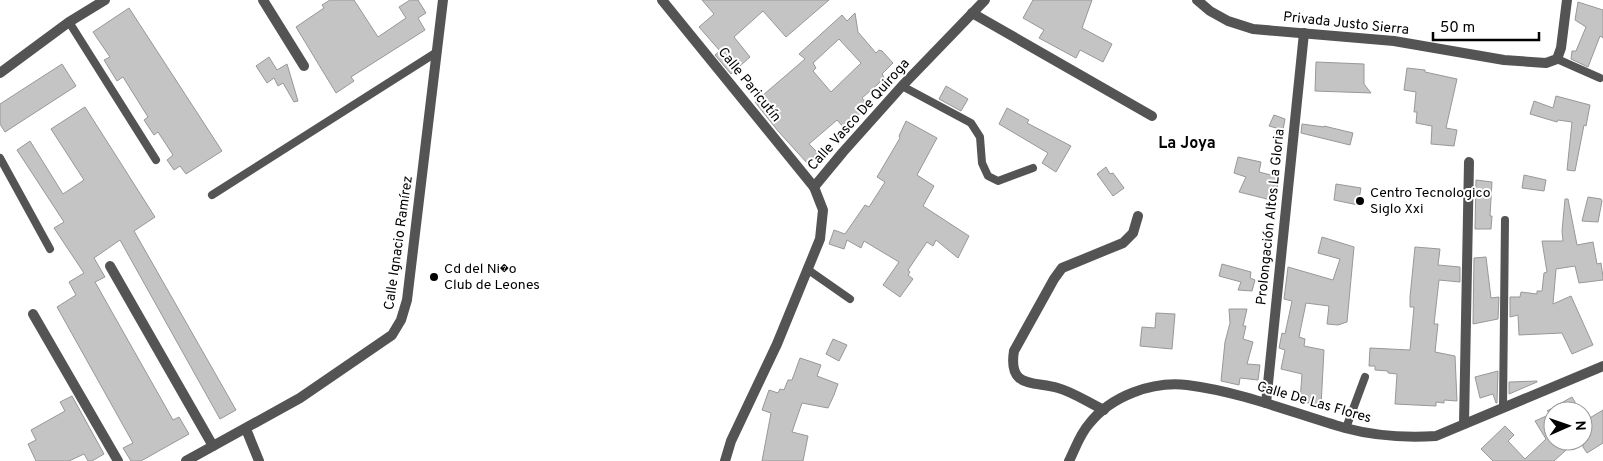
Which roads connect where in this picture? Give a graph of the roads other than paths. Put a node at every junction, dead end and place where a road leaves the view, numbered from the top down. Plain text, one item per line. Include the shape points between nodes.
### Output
1 (104, 0) edge
2 (263, 0) edge
3 (443, 0) edge
4 (985, 0) edge
5 (1197, 0) edge
6 (1567, 0) edge
7 (668, 2) edge
8 (972, 14) junction
9 (69, 22) junction
10 (1304, 33) junction
11 (437, 52) junction
12 (1557, 59) junction
13 (304, 66) dead end
14 (0, 73) edge
15 (1600, 78) dead end
16 (902, 86) junction
17 (1152, 116) dead end
18 (0, 158) edge
19 (156, 160) dead end
20 (1469, 162) dead end
21 (1033, 168) dead end
22 (814, 187) junction
23 (212, 195) dead end
24 (1138, 216) dead end
25 (1505, 220) dead end
26 (50, 249) dead end
27 (110, 266) dead end
28 (807, 269) junction
29 (850, 299) dead end
30 (33, 314) dead end
31 (1603, 366) edge
32 (1365, 377) dead end
33 (1266, 403) junction
34 (1503, 408) junction
35 (1104, 410) junction
36 (1464, 424) junction
37 (1346, 428) junction
38 (246, 429) junction
39 (213, 446) junction
40 (118, 461) edge
41 (186, 461) edge
42 (259, 461) edge
43 (725, 461) edge
44 (1069, 461) edge

1 - 9 street
2 - 13 street
3 - 11 street, Calle Ignacio Ramírez
4 - 8 street, Calle Vasco De Quiroga
5 - 10 street, Privada Justo Sierra via 1228,21 1253,29
6 - 12 street
7 - 22 street, Calle Paricutín
8 - 16 street, Calle Vasco De Quiroga
8 - 17 street
9 - 14 street
9 - 19 lane
10 - 12 street, Privada Justo Sierra via 1394,41 1504,60 1546,63
10 - 33 street, Prolongación Altos La Gloria
11 - 23 lane
11 - 38 street, Calle Ignacio Ramírez via 402,320 392,335 300,398
12 - 15 lane
16 - 21 lane via 971,123 980,138 982,164 988,176 998,181
16 - 22 street, Calle Vasco De Quiroga
18 - 26 lane
20 - 36 street
22 - 28 street, Calle Vasco De Quiroga via 823,210 823,226
24 - 35 street via 1133,233 1123,243 1062,268 1014,351 1012,365 1016,376 1028,383 1059,388
25 - 34 lane
27 - 39 street
28 - 29 lane
28 - 43 street, Calle Vasco De Quiroga via 777,344 731,440
30 - 40 street
31 - 34 street, Calle De Las Flores
32 - 37 lane
33 - 35 street, Calle De Las Flores via 1186,385 1151,386 1109,404
33 - 37 street, Calle De Las Flores
34 - 36 street, Calle De Las Flores
35 - 44 street, Calle De Las Flores via 1088,424
36 - 37 street, Calle De Las Flores via 1436,436 1411,437
38 - 39 street, Calle Ignacio Ramírez
38 - 42 street
39 - 41 street, Calle Ignacio Ramírez

